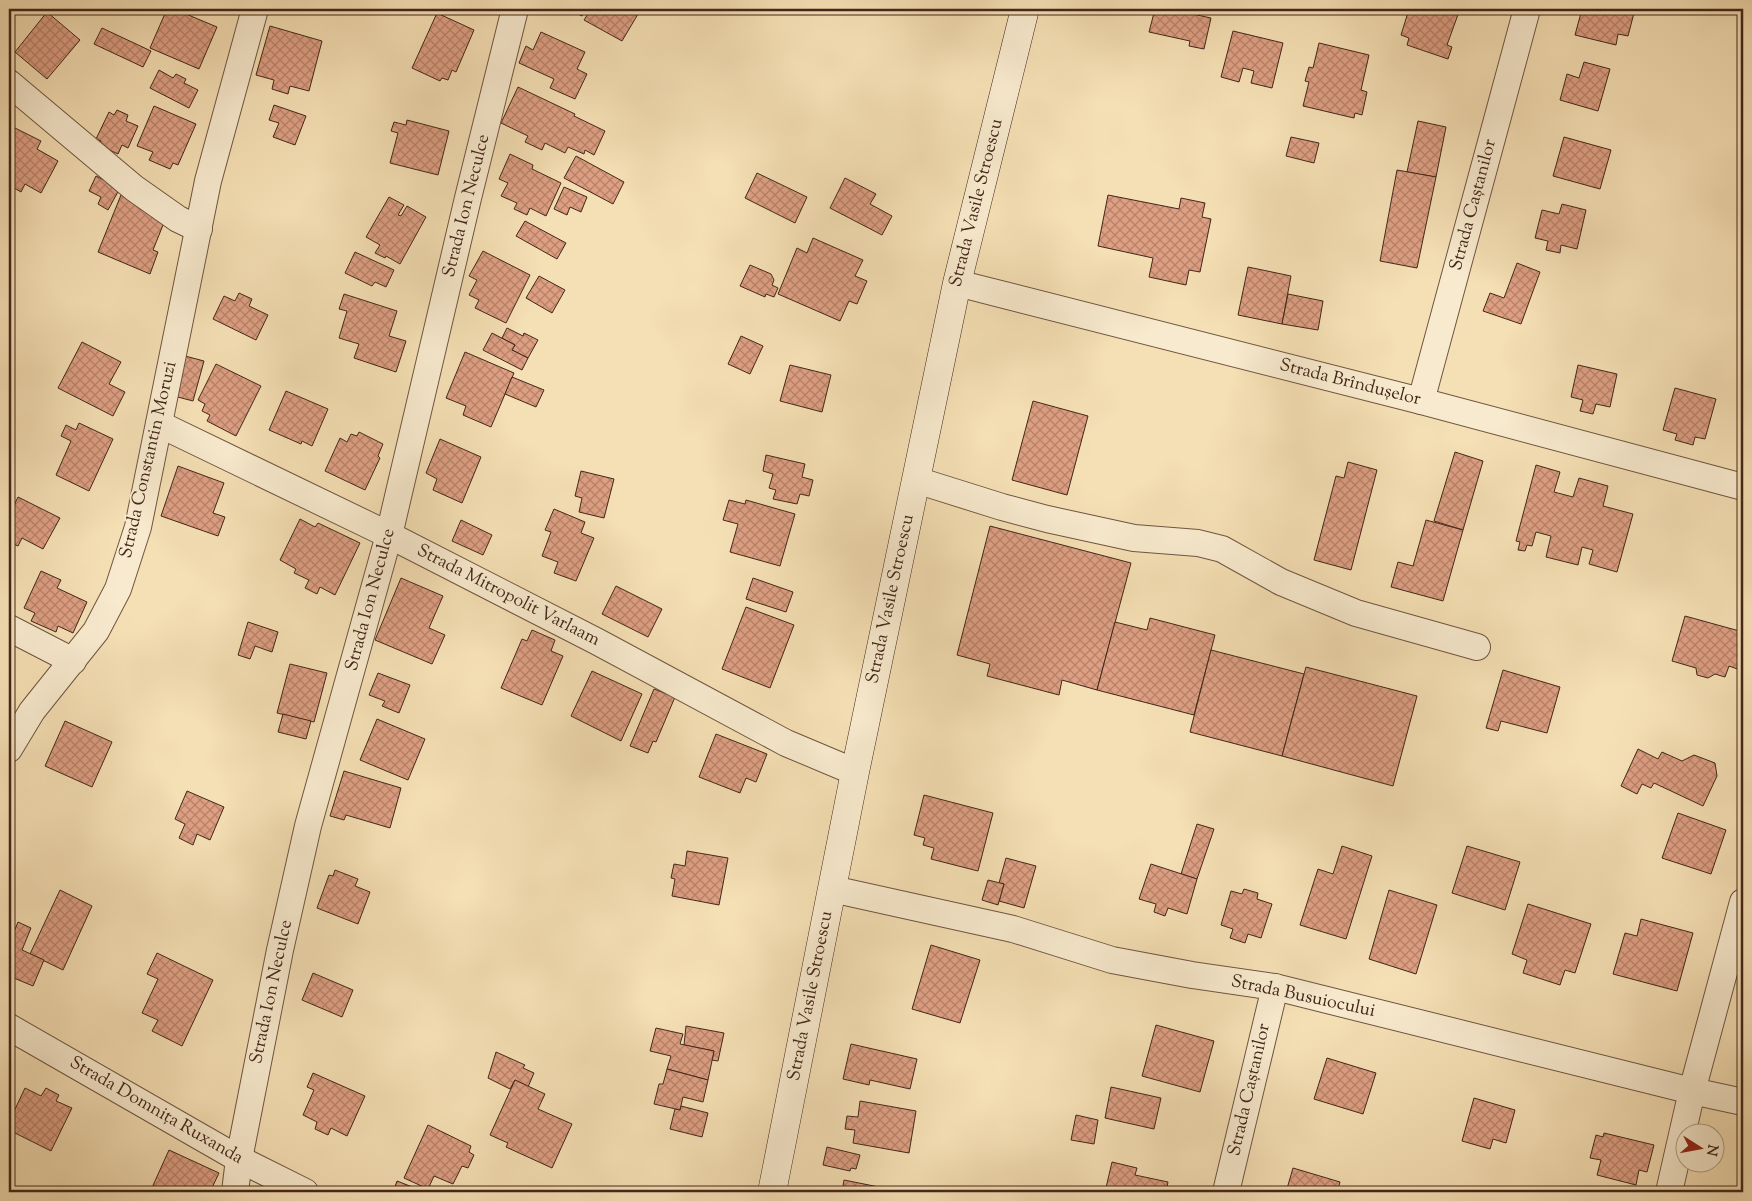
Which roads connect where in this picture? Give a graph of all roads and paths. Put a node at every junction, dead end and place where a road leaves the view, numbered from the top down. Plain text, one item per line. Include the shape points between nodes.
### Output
1 (255, 9) edge
2 (515, 9) edge
3 (1025, 9) edge
4 (1527, 9) edge
5 (9, 83) edge
6 (199, 229) junction
7 (957, 283) junction
8 (1421, 401) junction
9 (159, 424) junction
10 (916, 480) junction
11 (1743, 487) edge
12 (389, 535) junction
13 (9, 628) edge
14 (1477, 646) dead end
15 (73, 661) junction
16 (9, 749) edge
17 (855, 772) junction
18 (832, 889) junction
19 (1743, 902) edge
20 (1275, 987) junction
21 (9, 1027) edge
22 (1692, 1091) junction
23 (1743, 1102) edge
24 (239, 1159) junction
25 (236, 1192) edge
26 (305, 1192) edge
27 (772, 1192) edge
28 (1226, 1192) edge
29 (1669, 1192) edge

1 - 6 street, Strada Constantin Moruzi via 208,181
2 - 12 street, Strada Ion Neculce
3 - 7 main road, Strada Vasile Stroescu
4 - 8 street, Strada Caștanilor
5 - 6 street via 134,188 178,219
6 - 9 street, Strada Constantin Moruzi
7 - 8 street, Strada Brîndușelor
7 - 10 main road, Strada Vasile Stroescu
8 - 11 street, Strada Brîndușelor
9 - 12 street, Strada Mitropolit Varlaam
9 - 15 street, Strada Constantin Moruzi via 138,527 118,589 96,631
10 - 14 street via 1047,519 1134,538 1198,543 1222,549 1281,582 1356,613
10 - 17 main road, Strada Vasile Stroescu
12 - 17 street, Strada Mitropolit Varlaam via 786,743
12 - 24 street, Strada Ion Neculce via 308,826
13 - 15 street
15 - 16 street, Strada Constantin Moruzi via 32,711
17 - 18 main road, Strada Vasile Stroescu
18 - 20 street, Strada Busuiocului via 1012,929 1112,960
18 - 27 main road, Strada Vasile Stroescu
19 - 22 street
20 - 22 street, Strada Busuiocului
20 - 28 street, Strada Caștanilor
21 - 24 street, Strada Domnița Ruxanda
22 - 23 street, Strada Busuiocului
22 - 29 street
24 - 25 street, Strada Ion Neculce
24 - 26 street, Strada Domnița Ruxanda

